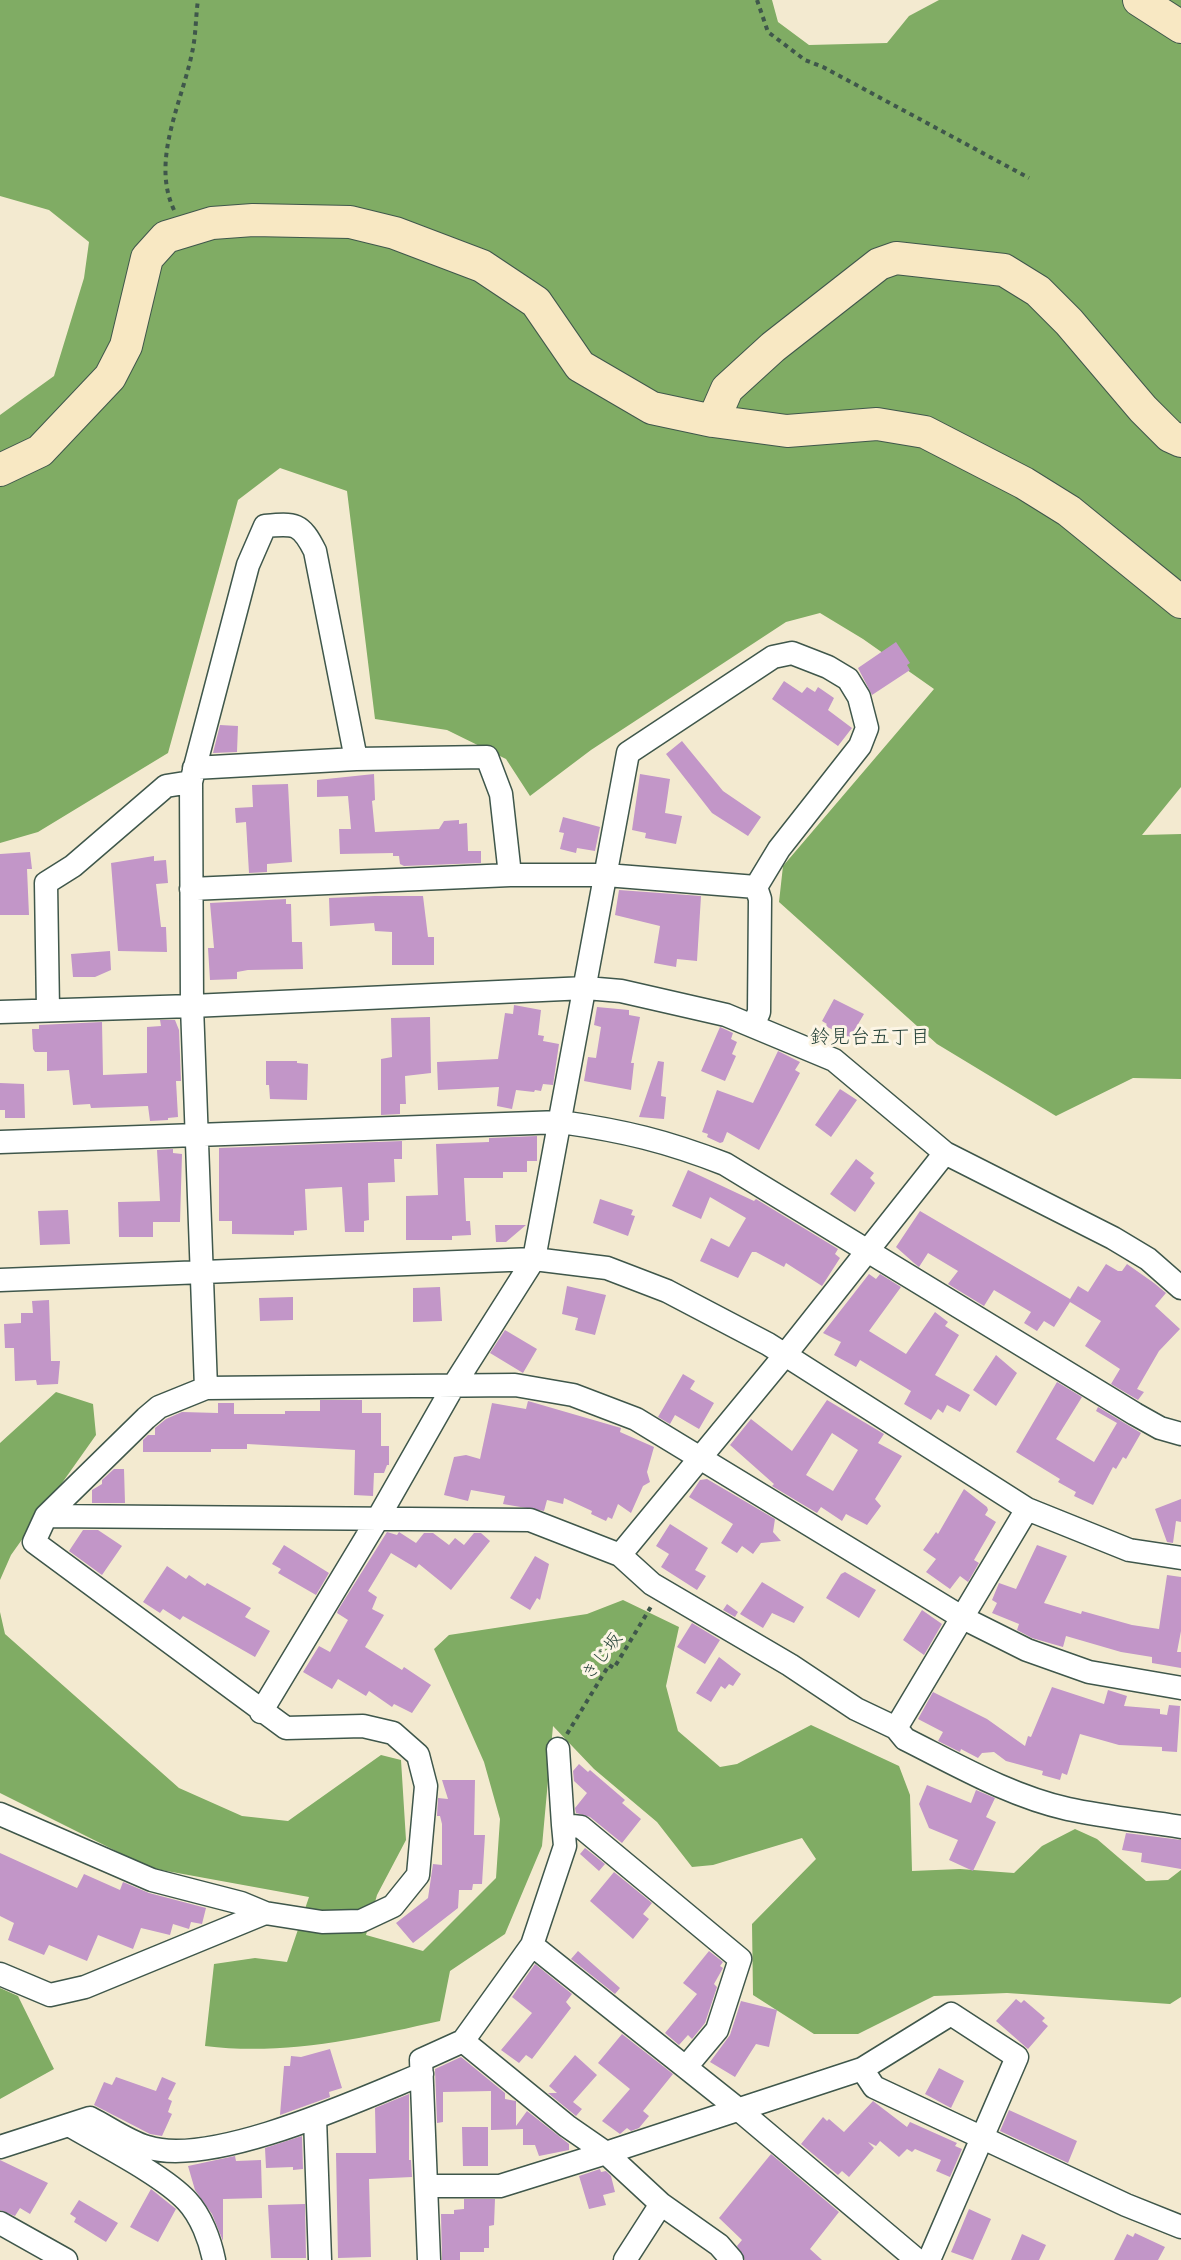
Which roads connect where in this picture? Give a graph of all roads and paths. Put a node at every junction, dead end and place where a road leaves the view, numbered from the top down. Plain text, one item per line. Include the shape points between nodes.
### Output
1 (198, 0) edge
2 (757, 0) edge
3 (1139, 0) edge
4 (1181, 27) edge
5 (1029, 178) dead end
6 (184, 231) junction
7 (713, 421) junction
8 (1181, 441) edge
9 (0, 470) edge
10 (1181, 602) edge
11 (356, 759) junction
12 (192, 775) junction
13 (510, 875) junction
14 (606, 875) junction
15 (756, 887) junction
16 (191, 890) junction
17 (586, 988) junction
18 (192, 1006) junction
19 (48, 1010) junction
20 (0, 1012) edge
21 (753, 1026) junction
22 (561, 1122) junction
23 (196, 1135) junction
24 (0, 1142) edge
25 (945, 1153) junction
26 (867, 1252) junction
27 (534, 1259) junction
28 (200, 1270) junction
29 (0, 1280) edge
30 (1181, 1288) edge
31 (785, 1355) junction
32 (454, 1385) junction
33 (206, 1388) junction
34 (1181, 1434) edge
35 (702, 1456) junction
36 (1028, 1509) junction
37 (46, 1516) junction
38 (377, 1520) junction
39 (620, 1555) junction
40 (1181, 1558) edge
41 (652, 1584) junction
42 (963, 1618) junction
43 (1181, 1688) edge
44 (261, 1712) junction
45 (896, 1728) junction
46 (558, 1749) joint
47 (0, 1814) edge
48 (562, 1825) junction
49 (1181, 1827) edge
50 (265, 1913) junction
51 (532, 1945) junction
52 (0, 1974) edge
53 (463, 2041) junction
54 (686, 2067) junction
55 (862, 2069) junction
56 (422, 2074) junction
57 (738, 2109) junction
58 (315, 2118) junction
59 (69, 2125) junction
60 (983, 2140) junction
61 (0, 2146) edge
62 (606, 2153) junction
63 (427, 2186) junction
64 (661, 2205) junction
65 (0, 2223) edge
66 (1181, 2227) edge
67 (66, 2260) edge
68 (214, 2260) edge
69 (320, 2260) edge
70 (429, 2260) edge
71 (625, 2260) edge
72 (732, 2260) edge
73 (917, 2260) edge
74 (929, 2260) edge

1 - 6 path via 194,43 166,158 166,192
2 - 5 path via 768,32 805,60
3 - 4 street
6 - 7 street via 253,220 350,222 405,236 482,266 536,302 580,366 652,408
6 - 9 street via 166,237 147,258 126,346 110,378 39,451
7 - 8 street via 727,390 773,348 870,270 896,258 1004,270 1038,291 1143,409 1170,436
7 - 10 street via 787,430 877,424 925,432 1070,511
11 - 12 street
11 - 12 street via 315,551 306,533 292,524 265,526 248,565
11 - 13 street via 487,757 501,794
12 - 16 street
12 - 19 street via 166,786 73,866 46,883
13 - 14 street
13 - 16 street
14 - 15 street
14 - 15 street via 628,753 773,657 792,653 848,679 859,697 867,728 860,747 779,849
14 - 17 street
15 - 21 street via 760,899 759,1012
16 - 18 street
17 - 18 street
17 - 21 street via 621,991 692,1007
17 - 22 street
18 - 19 street
18 - 23 street
19 - 20 street
21 - 25 street via 834,1060
22 - 23 street
22 - 26 street via 672,1143 725,1164
22 - 27 street
23 - 24 street
23 - 28 street
25 - 26 street
25 - 30 street via 1113,1238 1148,1259
26 - 31 street
26 - 34 street via 1135,1414
27 - 28 street
27 - 31 street via 607,1268 667,1291
27 - 32 street
28 - 29 street
28 - 33 street
31 - 35 street
31 - 36 street
32 - 33 street
32 - 35 street via 515,1385 573,1395 636,1419
32 - 38 street
33 - 37 street via 159,1407
35 - 39 street
35 - 42 street
36 - 40 street via 1129,1550
36 - 42 street
37 - 38 street
37 - 44 street via 34,1542
38 - 39 street via 530,1520
38 - 44 street
39 - 41 street
41 - 45 street via 790,1665 856,1709
41 - 46 path, きじ坂 via 642,1594 654,1603 614,1668 609,1665
42 - 43 street via 1027,1650 1089,1672
42 - 45 street
44 - 50 street via 286,1728 363,1726 393,1733 418,1755 426,1786 418,1875 393,1906 361,1921 322,1922
45 - 49 street via 905,1739 1018,1794 1067,1809
46 - 48 street
47 - 50 street via 152,1880
48 - 51 street via 565,1846
48 - 54 street via 581,1827 740,1959 717,2030
50 - 52 street via 85,1987 50,1995
51 - 53 street
51 - 54 street
53 - 56 street via 422,2060
53 - 62 street
54 - 57 street
55 - 57 street
55 - 60 street via 874,2087
55 - 60 street via 951,2014 1017,2057
56 - 58 street
56 - 63 street
57 - 62 street
57 - 73 street
58 - 59 street via 192,2152 146,2147 90,2118
58 - 69 street
59 - 61 street
59 - 68 street via 188,2201 207,2234
60 - 66 street
60 - 74 street
62 - 63 street via 500,2187
62 - 64 street
63 - 70 street
64 - 71 street
64 - 72 street via 719,2245
65 - 67 street

